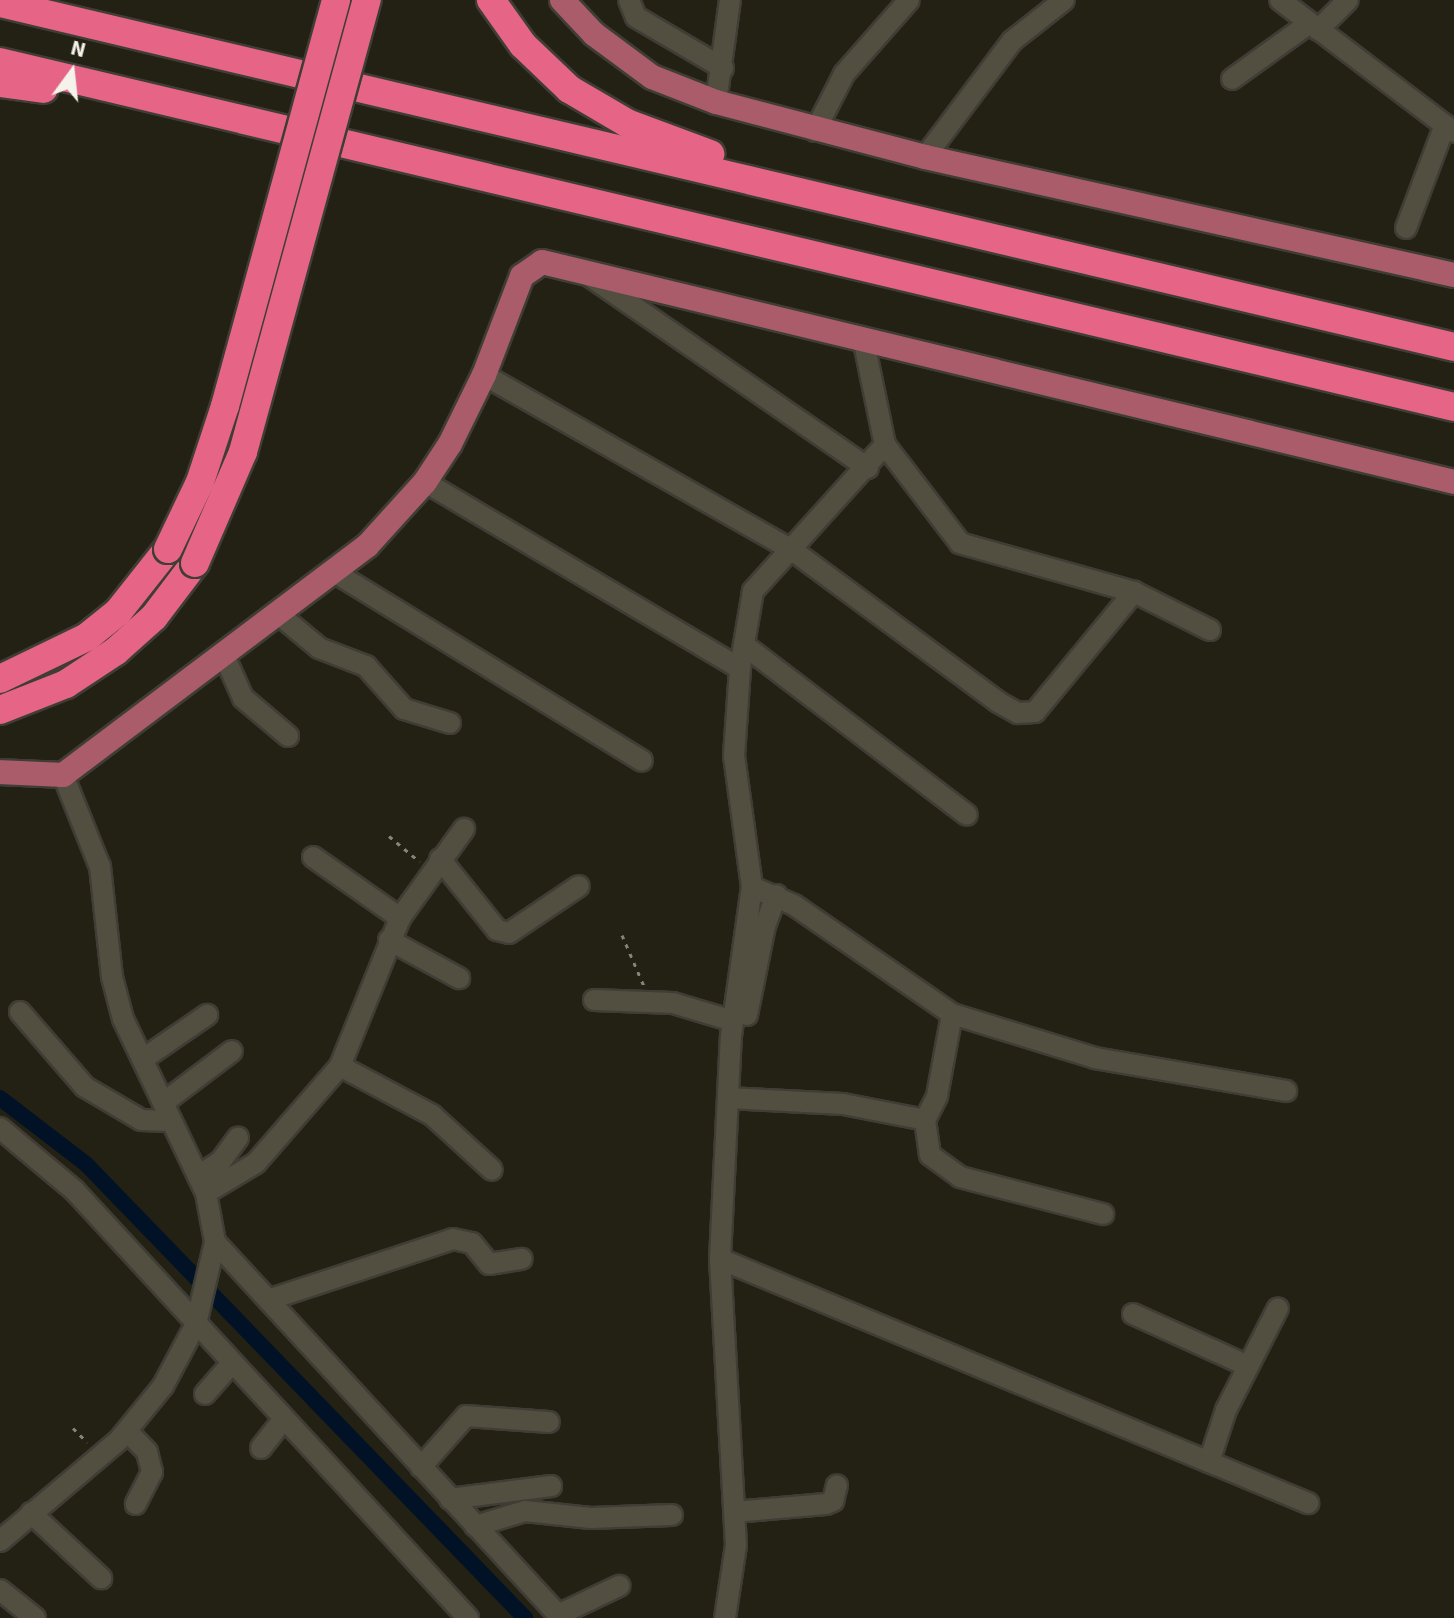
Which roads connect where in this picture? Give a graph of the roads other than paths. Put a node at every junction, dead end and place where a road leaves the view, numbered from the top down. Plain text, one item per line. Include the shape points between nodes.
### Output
1 (336, 0) edge
2 (367, 0) edge
3 (491, 0) edge
4 (562, 0) edge
5 (629, 0) edge
6 (909, 0) edge
7 (1064, 0) edge
8 (1280, 0) edge
9 (1348, 0) edge
10 (733, 1) edge
11 (0, 3) edge
12 (1314, 26) junction
13 (0, 62) edge
14 (723, 68) junction
15 (1232, 79) dead end
16 (0, 83) edge
17 (716, 102) junction
18 (211, 112) junction
19 (1450, 128) edge
20 (815, 131) junction
21 (925, 157) junction
22 (902, 216) junction
23 (1406, 228) dead end
24 (578, 269) junction
25 (1454, 275) edge
26 (863, 338) junction
27 (1454, 347) edge
28 (484, 375) junction
29 (1454, 407) edge
30 (885, 445) junction
31 (868, 468) junction
32 (425, 482) junction
33 (1454, 482) edge
34 (792, 550) junction
35 (334, 572) junction
36 (1134, 592) junction
37 (276, 612) junction
38 (1210, 630) dead end
39 (744, 645) junction
40 (223, 653) junction
41 (740, 668) junction
42 (0, 679) edge
43 (0, 710) edge
44 (450, 723) dead end
45 (288, 736) dead end
46 (642, 761) dead end
47 (0, 772) edge
48 (63, 775) junction
49 (967, 815) dead end
50 (464, 829) dead end
51 (313, 857) dead end
52 (436, 865) junction
53 (579, 886) dead end
54 (752, 887) junction
55 (776, 895) junction
56 (400, 918) junction
57 (389, 940) junction
58 (459, 978) dead end
59 (594, 1000) dead end
60 (20, 1012) dead end
61 (952, 1014) junction
62 (207, 1015) dead end
63 (740, 1018) junction
64 (232, 1051) dead end
65 (143, 1059) junction
66 (340, 1066) junction
67 (1286, 1091) dead end
68 (728, 1098) junction
69 (167, 1112) junction
70 (925, 1120) junction
71 (0, 1128) edge
72 (238, 1138) dead end
73 (492, 1170) dead end
74 (202, 1184) junction
75 (1103, 1214) dead end
76 (213, 1250) junction
77 (522, 1259) dead end
78 (720, 1259) junction
79 (268, 1300) junction
80 (1278, 1308) dead end
81 (1133, 1314) dead end
82 (198, 1316) junction
83 (232, 1363) junction
84 (1246, 1365) junction
85 (205, 1394) dead end
86 (283, 1420) junction
87 (549, 1422) dead end
88 (127, 1431) junction
89 (261, 1448) dead end
90 (1209, 1462) junction
91 (421, 1467) junction
92 (837, 1485) dead end
93 (551, 1486) dead end
94 (450, 1499) junction
95 (1308, 1503) dead end
96 (136, 1504) dead end
97 (734, 1512) junction
98 (31, 1513) junction
99 (672, 1515) dead end
100 (475, 1526) junction
101 (0, 1541) edge
102 (101, 1578) dead end
103 (619, 1586) dead end
104 (0, 1590) edge
105 (560, 1617) edge
106 (35, 1618) edge
107 (468, 1618) edge
108 (725, 1618) edge

1 - 42 highway, bridge via 225,406 200,482 168,549 118,612 87,637
2 - 43 highway, bridge via 243,452 195,563 154,617 116,651 66,684
3 - 22 highway via 569,89 627,123
4 - 17 main road via 594,34 652,77
5 - 14 street via 636,17
6 - 20 street via 844,74
7 - 21 street via 1012,41
8 - 12 street
9 - 12 street
10 - 14 street
11 - 22 highway
12 - 15 street
12 - 19 street
13 - 18 highway
14 - 17 street
16 - 18 highway
17 - 20 main road
18 - 29 highway
19 - 23 street
20 - 21 main road
21 - 25 main road
22 - 27 highway
24 - 26 main road
24 - 28 main road via 530,266
24 - 31 street
26 - 30 street
26 - 33 main road
28 - 32 main road
28 - 34 street
30 - 31 street
30 - 36 street via 960,543
31 - 34 street
32 - 35 main road via 367,546
32 - 41 street
34 - 36 street via 1018,713 1035,712 1047,700
34 - 39 street via 753,591
35 - 37 main road
35 - 46 street
36 - 38 street
37 - 40 main road
37 - 44 street via 319,648 366,666 404,709
39 - 41 street
39 - 49 street
40 - 45 street via 243,698
40 - 48 main road
41 - 54 street via 734,756
47 - 48 main road
48 - 65 street via 100,867 112,977 123,1019
50 - 52 street
51 - 56 street
52 - 53 street via 497,930 509,933
52 - 56 street
54 - 55 street
54 - 63 street
55 - 61 street
55 - 63 street
56 - 57 street
57 - 58 street
57 - 66 street
59 - 63 street via 649,1001
60 - 69 street via 85,1087 141,1120
61 - 67 street via 1095,1058
61 - 70 street via 935,1104
62 - 65 street
63 - 68 street
64 - 69 street
65 - 69 street
66 - 73 street via 432,1115
66 - 74 street via 256,1163
68 - 70 street via 843,1104
68 - 78 street
69 - 74 street
70 - 75 street via 930,1155 960,1177
71 - 82 street via 74,1190
72 - 74 street
74 - 76 street
76 - 79 street
76 - 82 street
77 - 79 street via 489,1264 472,1243 453,1239
78 - 90 street
78 - 97 street
79 - 91 street
80 - 84 street
81 - 84 street
82 - 83 street
82 - 88 street via 172,1374
83 - 85 street
83 - 86 street
84 - 90 street
86 - 89 street
86 - 107 street
87 - 91 street via 466,1416
88 - 96 street via 147,1452 152,1472
88 - 98 street
90 - 95 street
91 - 94 street
92 - 97 street via 833,1501 826,1504
93 - 94 street
94 - 100 street
97 - 108 street via 736,1571
98 - 101 street
98 - 102 street
99 - 100 street via 591,1518 525,1511
100 - 105 street
103 - 105 street
104 - 106 street

